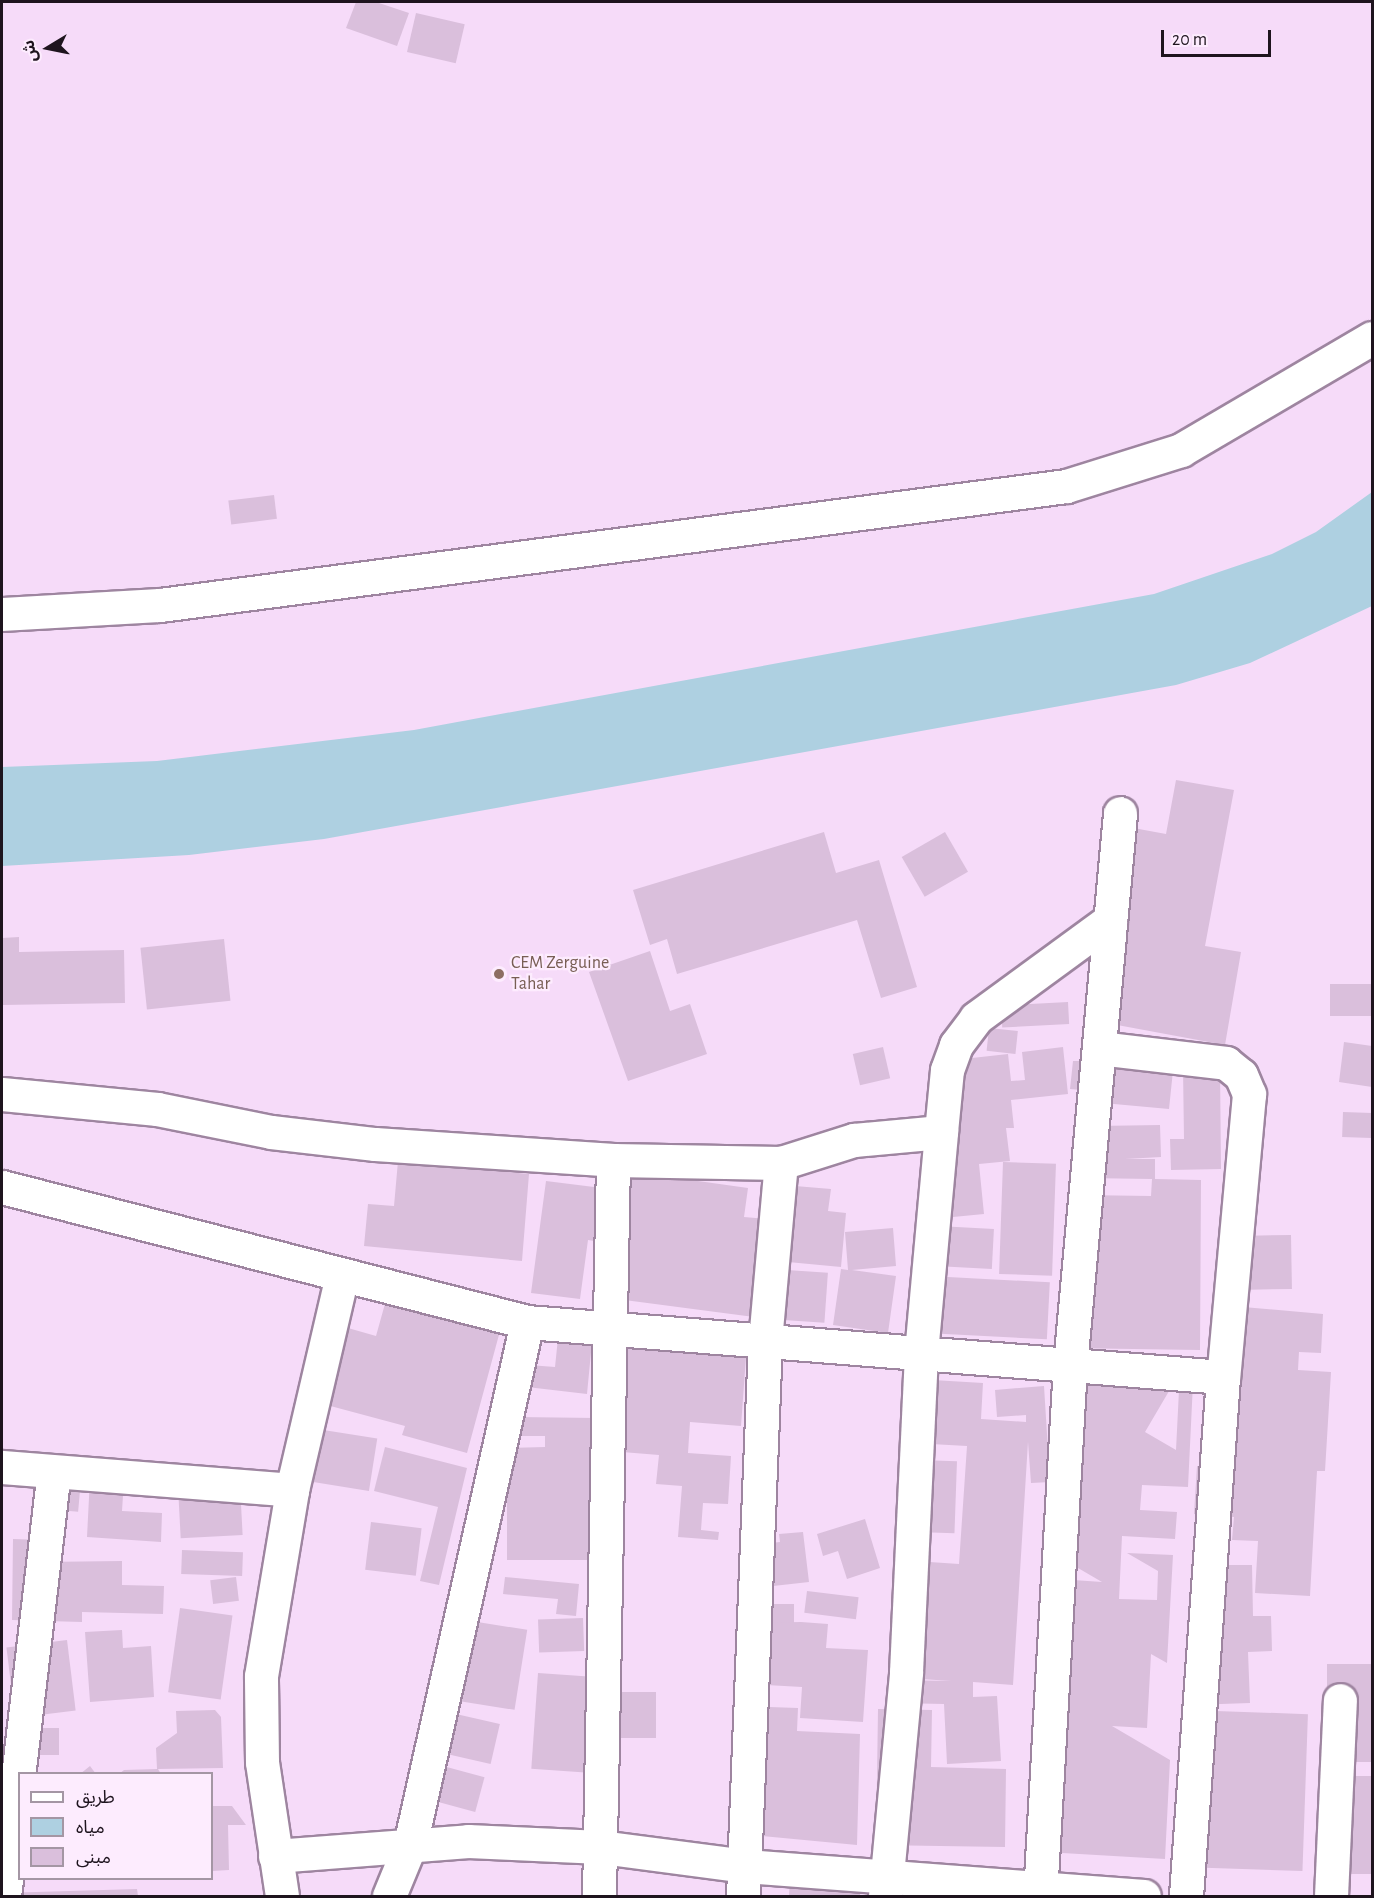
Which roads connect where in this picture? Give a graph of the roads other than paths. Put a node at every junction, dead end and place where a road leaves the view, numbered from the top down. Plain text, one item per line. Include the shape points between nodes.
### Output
1 (1372, 338) edge
2 (2, 614) edge
3 (1120, 813) dead end
4 (1110, 920) junction
5 (1099, 1048) junction
6 (2, 1094) edge
7 (941, 1132) junction
8 (613, 1160) junction
9 (781, 1163) junction
10 (2, 1187) edge
11 (342, 1275) junction
12 (527, 1322) junction
13 (608, 1329) junction
14 (765, 1341) junction
15 (921, 1353) junction
16 (1070, 1365) junction
17 (1222, 1377) junction
18 (2, 1467) edge
19 (54, 1472) junction
20 (292, 1490) junction
21 (1340, 1700) dead end
22 (24, 1772) edge
23 (18, 1835) edge
24 (410, 1845) junction
25 (601, 1847) junction
26 (275, 1856) junction
27 (744, 1881) edge
28 (885, 1886) edge
29 (1041, 1892) edge
30 (12, 1896) edge
31 (282, 1896) edge
32 (389, 1896) edge
33 (599, 1896) edge
34 (1144, 1896) edge
35 (1186, 1896) edge
36 (1331, 1896) edge

1 - 2 street via 1181,450 1066,486 160,606
3 - 4 street
4 - 5 street
4 - 7 street via 976,1018 956,1045 947,1070
5 - 16 street
5 - 17 street via 1226,1063 1241,1075 1249,1094
6 - 8 street via 157,1109 271,1132 375,1144
7 - 9 street via 854,1140
7 - 15 street
8 - 9 street
8 - 13 street
9 - 14 street
10 - 11 street
11 - 12 street
11 - 20 street
12 - 13 street
12 - 24 street
13 - 14 street
13 - 25 street
14 - 15 street
14 - 27 street
15 - 16 street
15 - 28 street via 906,1672
16 - 17 street
16 - 29 street
17 - 35 street
18 - 19 street
19 - 20 street
19 - 22 street
20 - 26 street via 261,1676 262,1762
21 - 36 street
23 - 30 street
24 - 25 street via 468,1841
24 - 26 street
24 - 32 street
25 - 27 street
25 - 33 street
26 - 31 street
27 - 28 street
28 - 29 street
29 - 34 street

